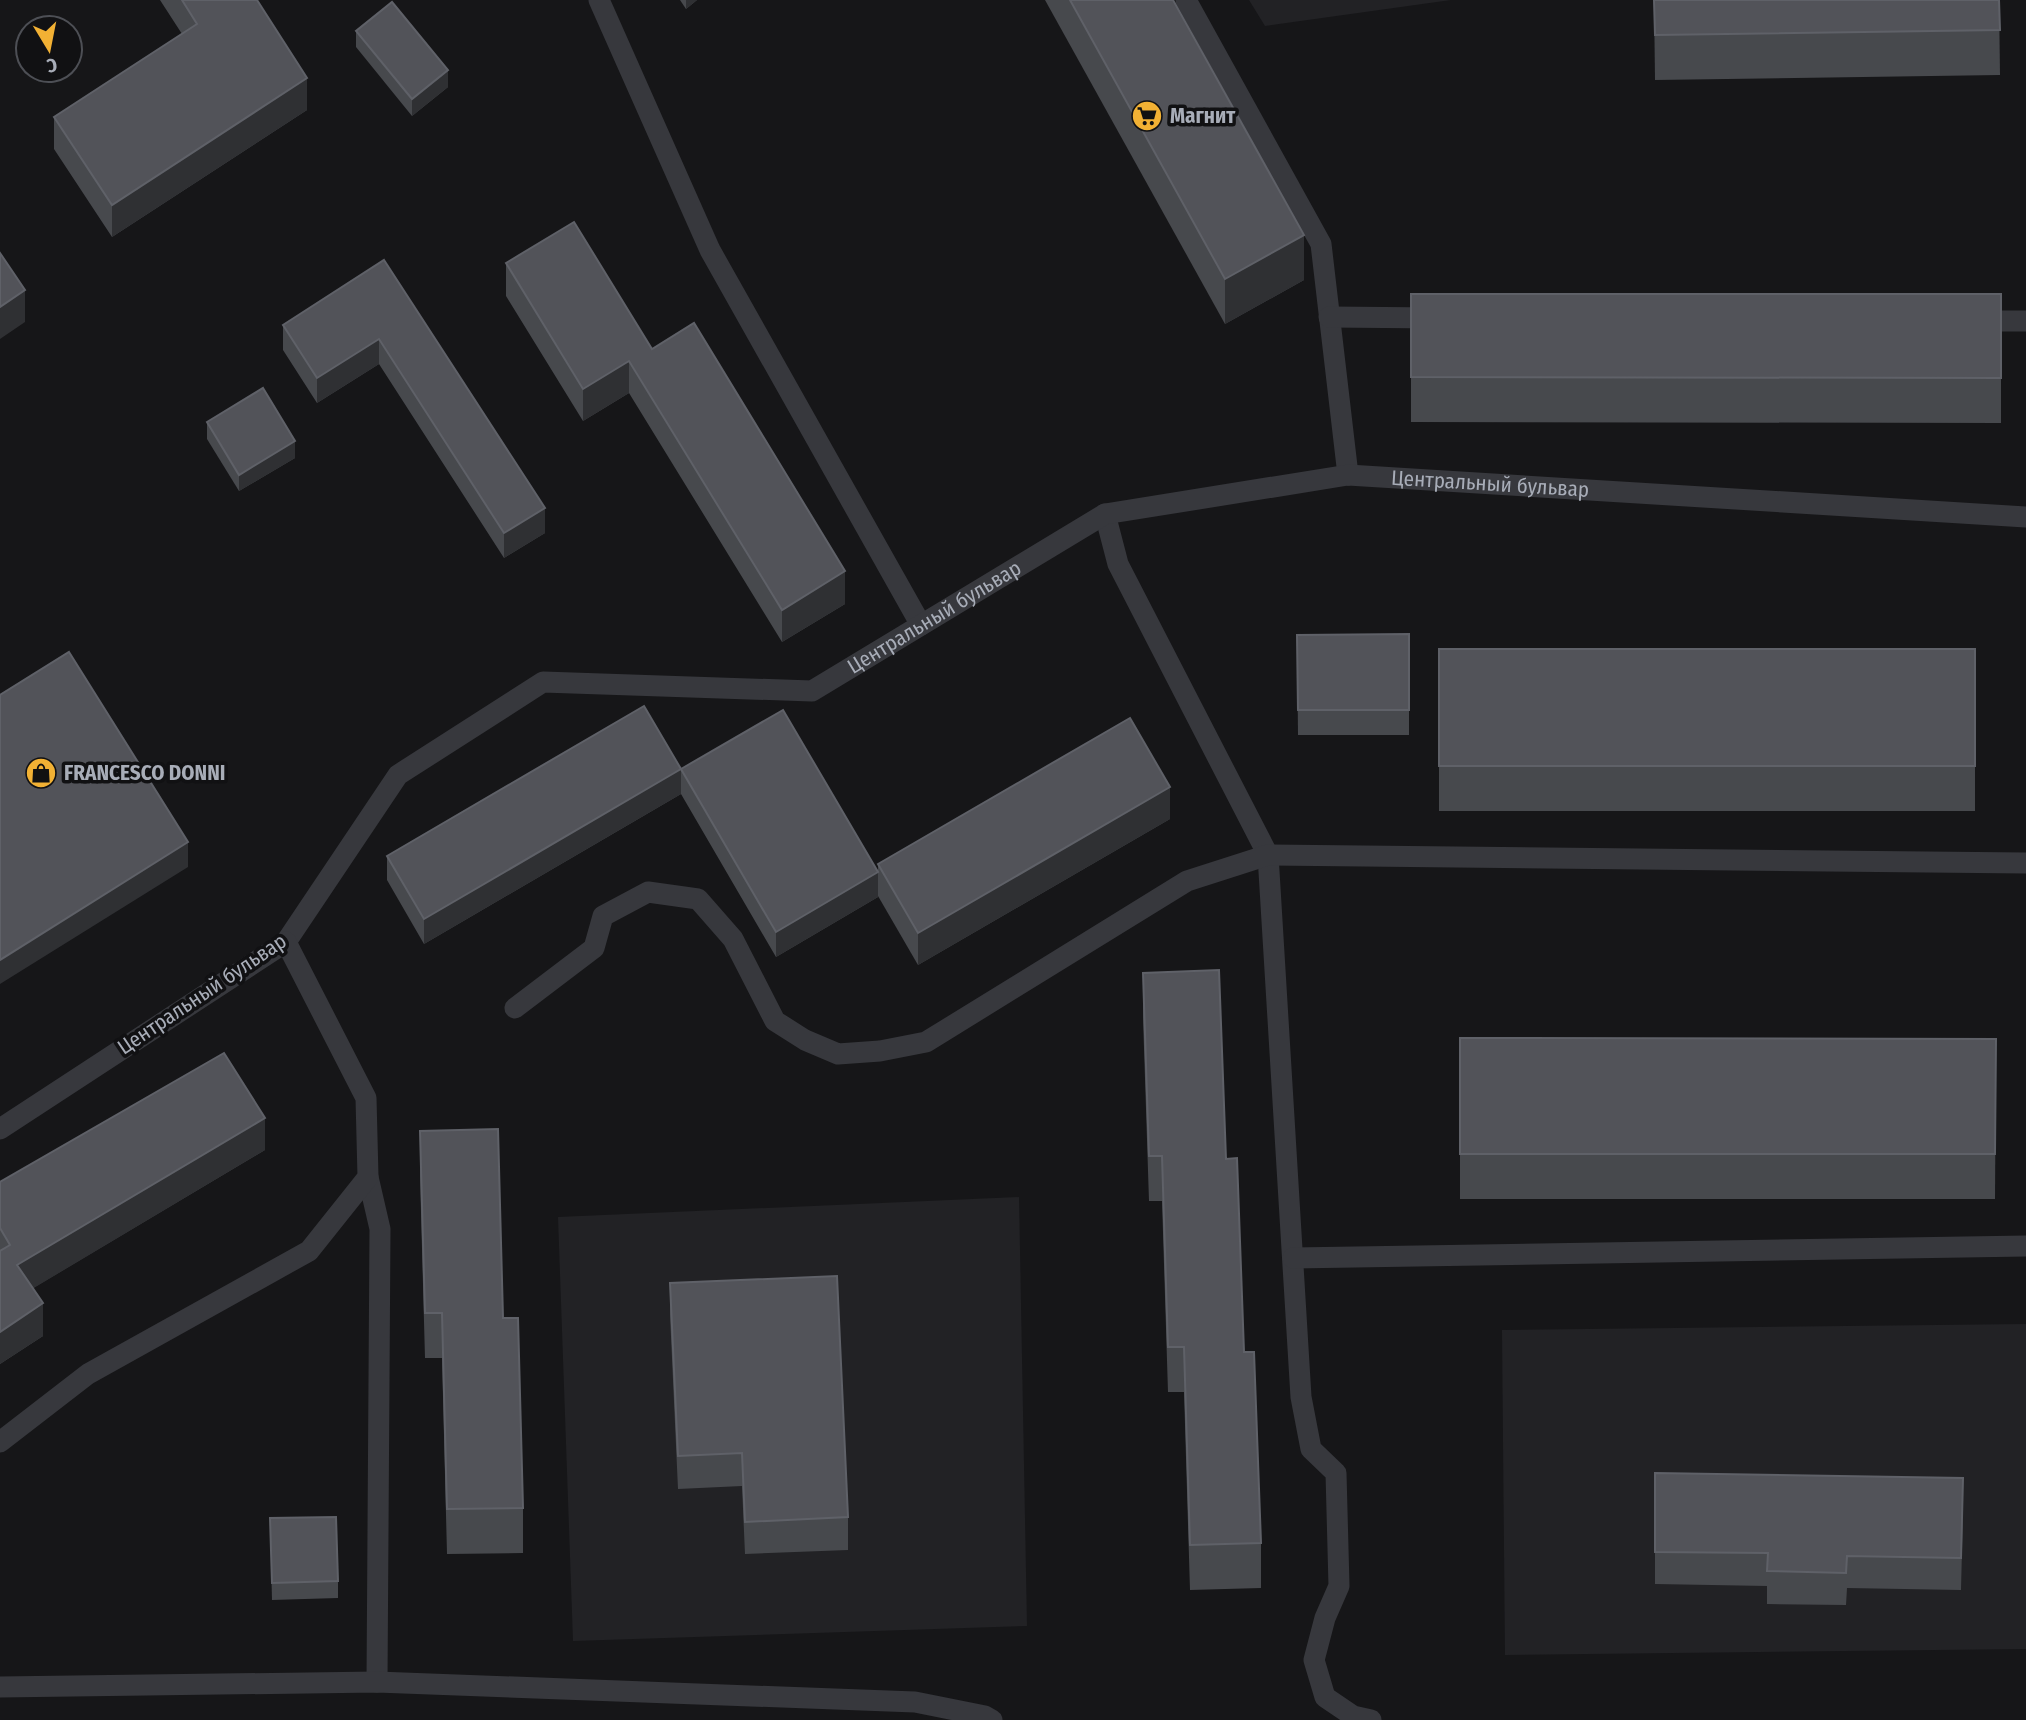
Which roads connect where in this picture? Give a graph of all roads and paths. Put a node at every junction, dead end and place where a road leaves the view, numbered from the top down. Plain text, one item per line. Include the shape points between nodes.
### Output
1 (599, 0) edge
2 (1186, 0) edge
3 (1329, 317) junction
4 (1455, 318) edge
5 (1956, 321) edge
6 (2026, 321) edge
7 (1348, 475) junction
8 (1105, 514) junction
9 (2026, 517) edge
10 (921, 625) junction
11 (1268, 855) junction
12 (2026, 863) edge
13 (286, 942) junction
14 (515, 1008) dead end
15 (0, 1129) edge
16 (368, 1177) junction
17 (2026, 1246) edge
18 (1293, 1258) junction
19 (0, 1442) edge
20 (377, 1682) junction
21 (0, 1687) edge
22 (992, 1720) edge
23 (1371, 1720) edge

1 - 10 lane via 710,250
2 - 3 lane via 1321,244
3 - 4 lane
3 - 7 lane
5 - 6 lane
7 - 8 lane, Центральный бульвар
7 - 9 lane, Центральный бульвар
8 - 10 lane, Центральный бульвар
8 - 11 lane via 1118,564
10 - 13 lane, Центральный бульвар via 812,691 543,682 398,775
11 - 12 lane
11 - 14 lane via 1187,881 926,1042 838,1054 805,1040 775,1021 733,939 698,899 648,892 603,916 594,948
11 - 18 lane
13 - 15 lane, Центральный бульвар
13 - 16 lane via 366,1098
16 - 19 lane via 309,1251 88,1374
16 - 20 lane via 380,1229
17 - 18 lane
18 - 23 lane via 1301,1397 1311,1449 1336,1473 1339,1586 1314,1660 1325,1697 1353,1716
20 - 21 lane
20 - 22 lane via 915,1702

